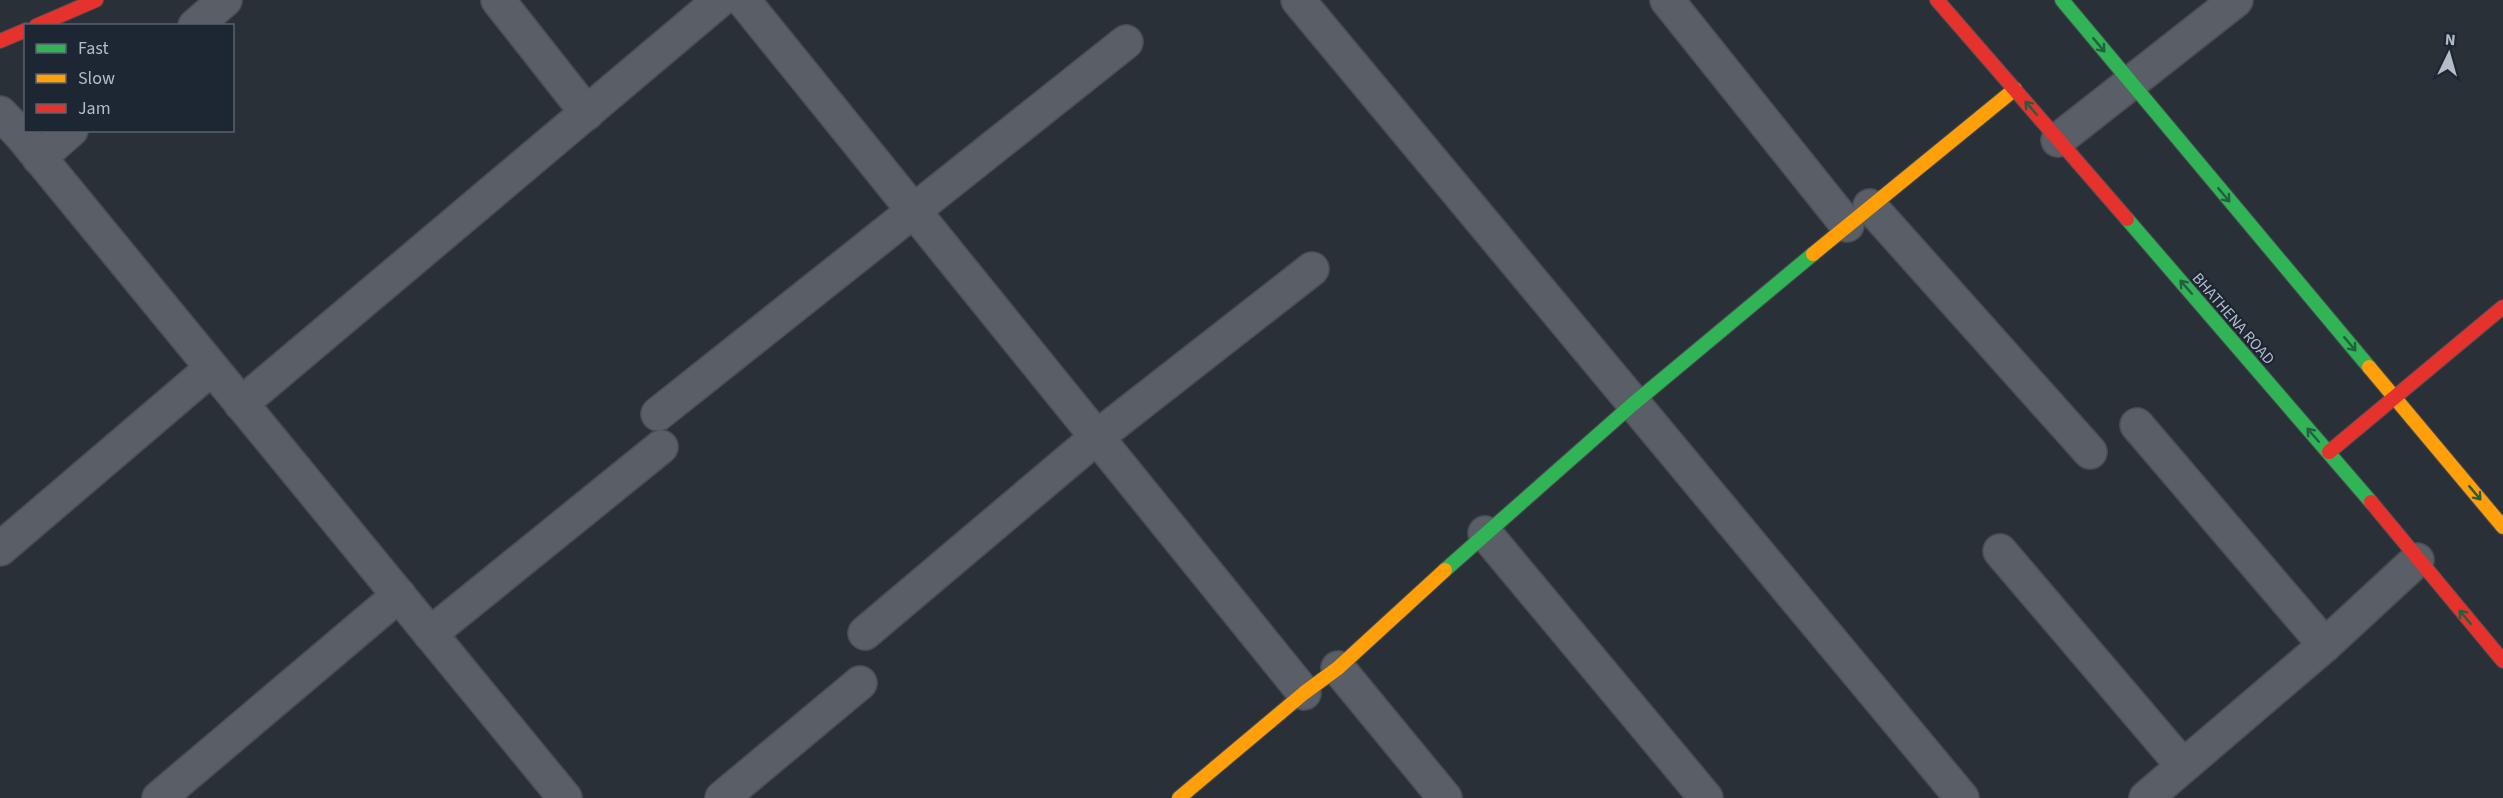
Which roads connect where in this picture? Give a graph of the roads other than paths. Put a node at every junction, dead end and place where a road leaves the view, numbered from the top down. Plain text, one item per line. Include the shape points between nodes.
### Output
1 (96, 0) edge
2 (225, 0) edge
3 (498, 0) edge
4 (720, 0) edge
5 (743, 0) edge
6 (1298, 0) edge
7 (1667, 0) edge
8 (1937, 0) edge
9 (2062, 0) edge
10 (2236, 0) edge
11 (41, 24) edge
12 (197, 24) edge
13 (24, 31) edge
14 (0, 41) edge
15 (1126, 42) dead end
16 (2131, 83) junction
17 (2015, 89) junction
18 (587, 113) junction
19 (59, 132) edge
20 (15, 139) edge
21 (2058, 140) junction
22 (913, 210) junction
23 (1858, 215) junction
24 (1312, 269) dead end
25 (2503, 307) edge
26 (212, 369) junction
27 (2395, 397) junction
28 (241, 404) junction
29 (1633, 405) junction
30 (658, 414) dead end
31 (2137, 425) dead end
32 (1097, 437) junction
33 (661, 447) dead end
34 (2090, 452) dead end
35 (2329, 452) junction
36 (2503, 527) edge
37 (1485, 533) junction
38 (0, 549) edge
39 (2000, 551) dead end
40 (2417, 560) junction
41 (399, 596) junction
42 (865, 633) dead end
43 (430, 634) junction
44 (2325, 645) junction
45 (2503, 661) edge
46 (1338, 668) junction
47 (860, 683) dead end
48 (1304, 693) junction
49 (2183, 766) junction
50 (159, 798) edge
51 (565, 798) edge
52 (722, 798) edge
53 (1179, 798) edge
54 (1445, 798) edge
55 (1706, 798) edge
56 (1962, 798) edge
57 (2146, 798) edge

1 - 11 street
2 - 12 street
3 - 18 street
4 - 18 street
5 - 22 street
6 - 29 street
7 - 23 street
8 - 17 street, BHATHENA ROAD
9 -> 16 street
10 - 16 street
13 - 14 street
15 - 22 street
16 - 21 street
16 -> 27 street
21 -> 17 street, BHATHENA ROAD
17 - 23 street
18 - 28 street
19 - 20 street
20 - 26 street
35 -> 21 street, BHATHENA ROAD
22 - 30 street
22 - 32 street
23 - 29 street
23 - 34 street
24 - 32 street
25 - 27 street
26 - 28 street
26 - 38 street
27 - 35 street
27 -> 36 street
28 - 41 street
29 - 37 street
29 - 56 street
31 - 44 street
32 - 42 street
32 - 48 street
33 - 43 street
35 - 40 street, BHATHENA ROAD
37 - 46 street
37 - 55 street
39 - 49 street
40 - 44 street
45 -> 40 street, BHATHENA ROAD
41 - 43 street
41 - 50 street
43 - 51 street
44 - 49 street
46 - 48 street
46 - 54 street
47 - 52 street
48 - 53 street
49 - 57 street

